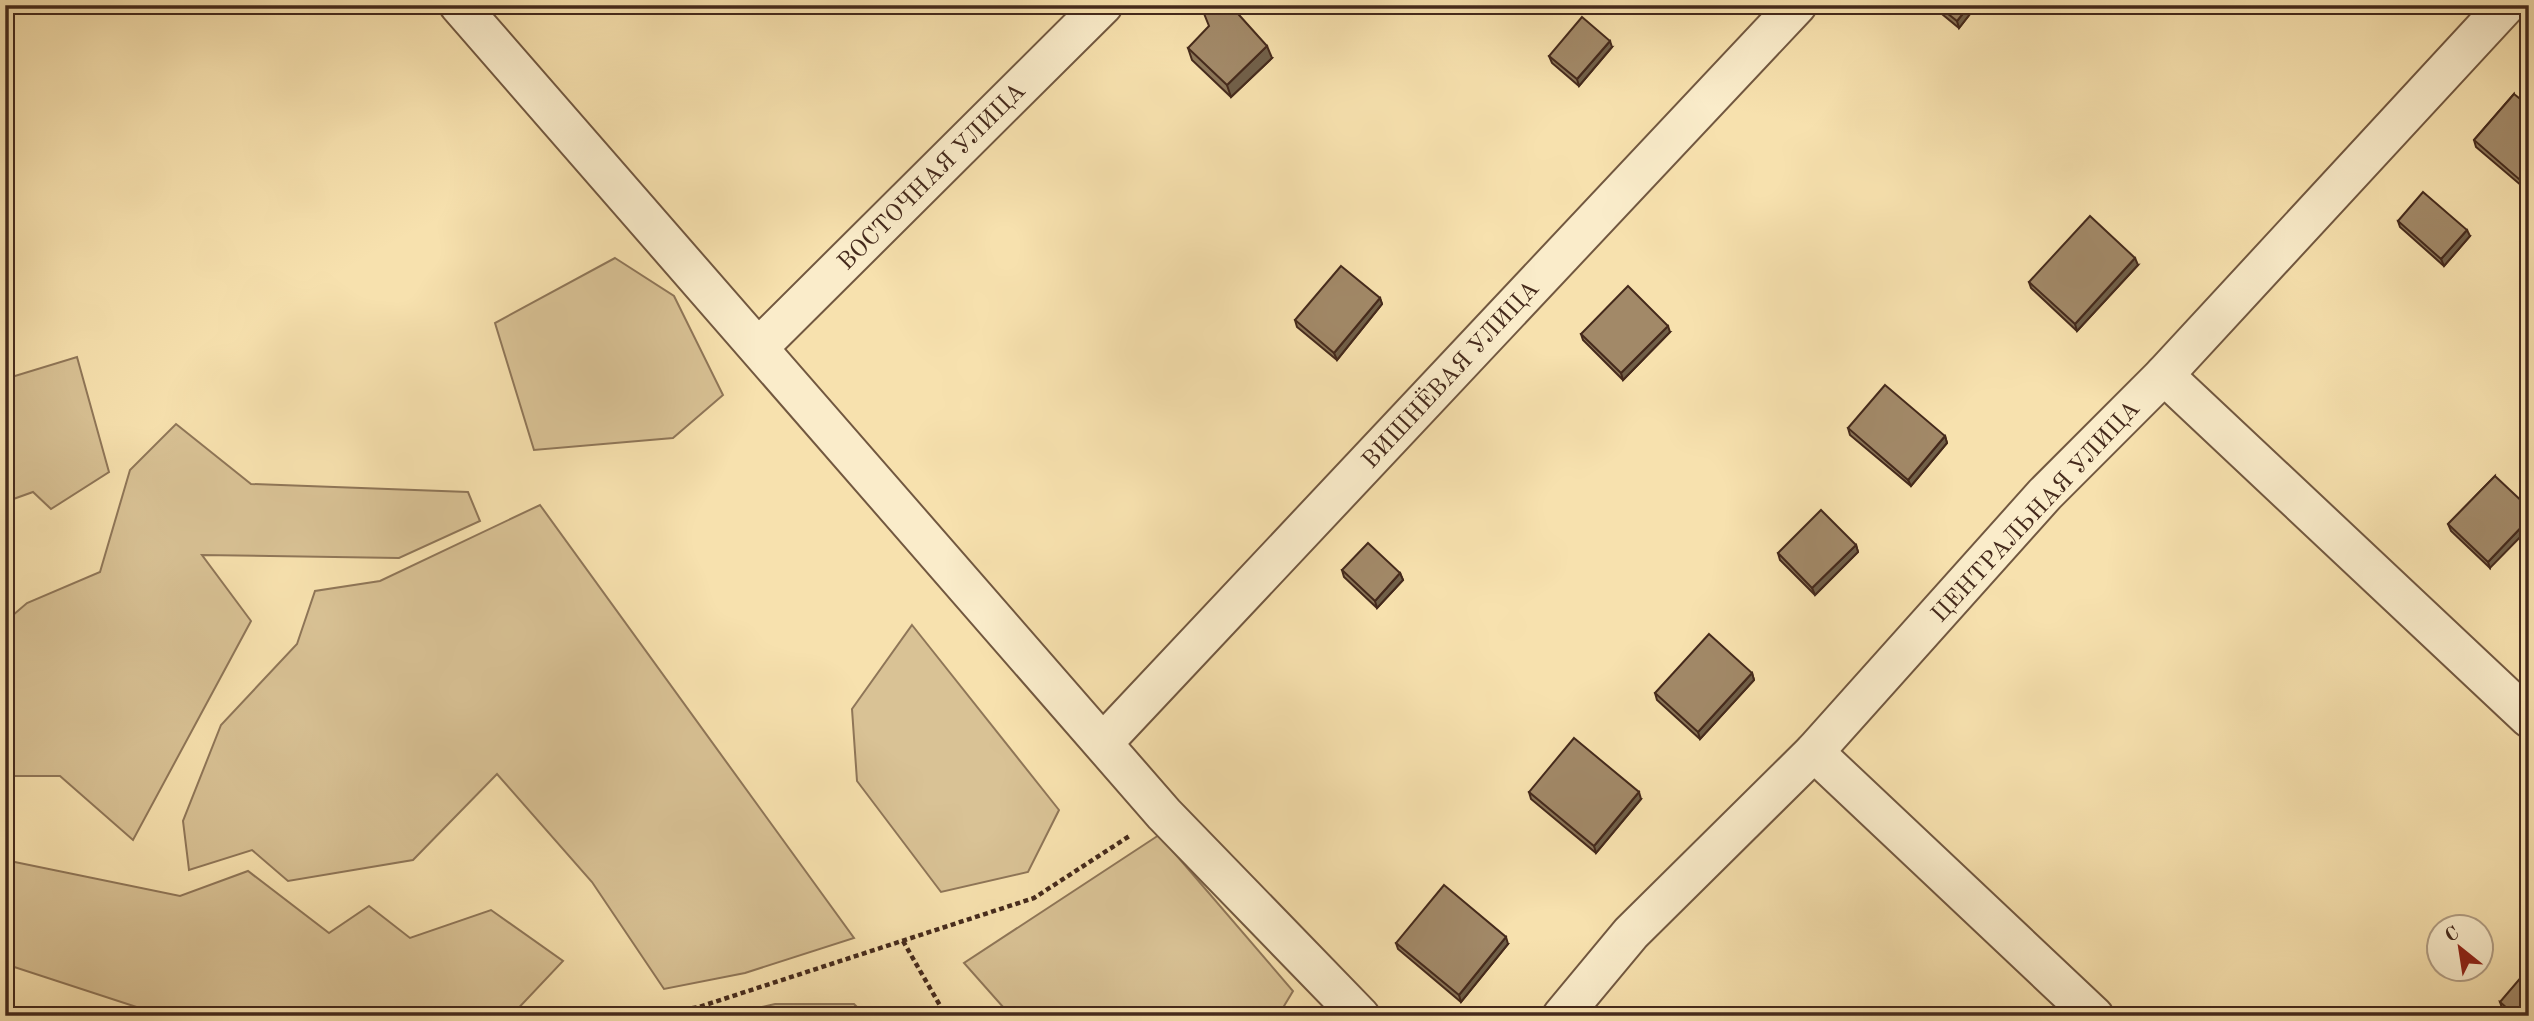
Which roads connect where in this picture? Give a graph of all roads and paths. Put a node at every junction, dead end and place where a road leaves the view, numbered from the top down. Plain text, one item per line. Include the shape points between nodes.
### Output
1 (459, 5) edge
2 (1103, 5) edge
3 (1797, 5) edge
4 (2508, 5) edge
5 (2529, 23) edge
6 (759, 347) junction
7 (2164, 375) junction
8 (2529, 718) edge
9 (1103, 743) junction
10 (1814, 752) junction
11 (1164, 814) junction
12 (903, 941) junction
13 (650, 1016) edge
14 (946, 1016) edge
15 (1360, 1016) edge
16 (1562, 1016) edge
17 (2094, 1016) edge

1 - 6 street
2 - 6 street, ВОСТОЧНАЯ УЛИЦА
3 - 9 street, ВИШНЁВАЯ УЛИЦА
4 - 5 street
4 - 7 street, ЦЕНТРАЛЬНАЯ УЛИЦА
6 - 9 street
7 - 8 street
7 - 10 street, ЦЕНТРАЛЬНАЯ УЛИЦА via 2045,494
9 - 11 street
10 - 16 street, ЦЕНТРАЛЬНАЯ УЛИЦА via 1632,933
10 - 17 street
11 - 12 path via 1034,898
11 - 15 street
12 - 13 path via 699,1007
12 - 14 path

